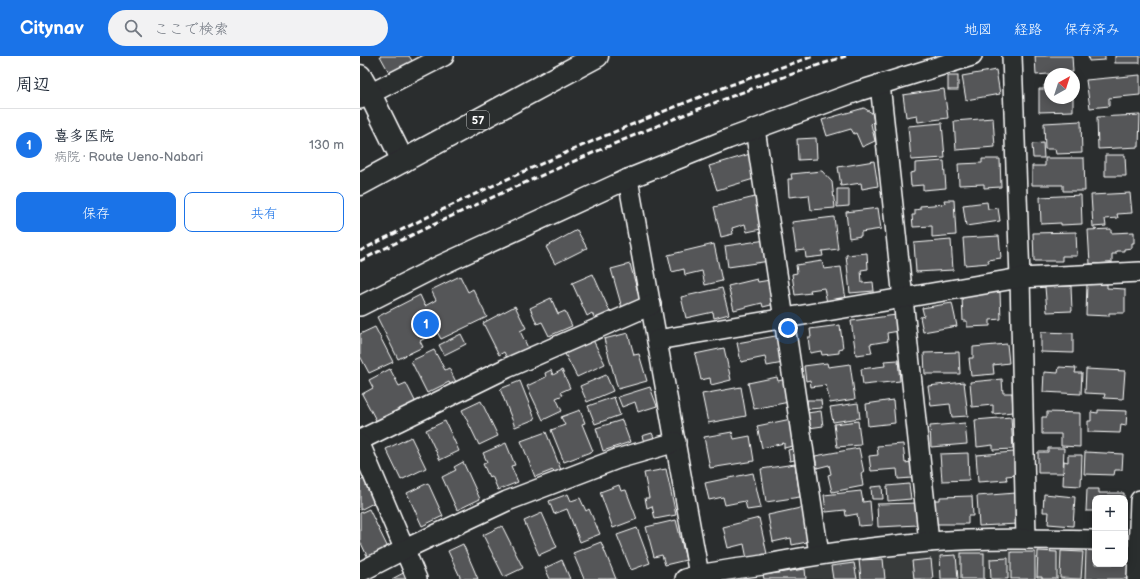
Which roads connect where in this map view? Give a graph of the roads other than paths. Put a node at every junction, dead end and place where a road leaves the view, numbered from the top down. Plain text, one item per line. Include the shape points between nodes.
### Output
1 (444, 56) edge
2 (597, 56) edge
3 (972, 56) edge
4 (1012, 56) edge
5 (880, 84) junction
6 (363, 89) edge
7 (755, 129) junction
8 (403, 161) junction
9 (628, 179) junction
10 (360, 184) edge
11 (1140, 272) edge
12 (1020, 278) junction
13 (903, 298) junction
14 (651, 305) junction
15 (360, 306) edge
16 (784, 319) junction
17 (657, 340) junction
18 (360, 440) edge
19 (676, 442) junction
20 (360, 444) edge
21 (1140, 500) edge
22 (1026, 538) junction
23 (1092, 540) edge
24 (1134, 540) edge
25 (929, 542) junction
26 (404, 549) junction
27 (819, 554) junction
28 (360, 572) edge
29 (693, 578) edge
30 (418, 579) edge
31 (1138, 579) edge

1 - 6 street
2 - 8 main road, 57
3 - 5 street
4 - 12 street
5 - 7 street
5 - 13 street
6 - 8 main road
7 - 9 street
7 - 16 street
8 - 10 main road, 57
9 - 14 street
9 - 15 street via 439,266
11 - 12 street
12 - 13 street
12 - 22 street
13 - 16 street
13 - 25 street
14 - 17 street
14 - 18 street via 507,368
16 - 17 street
16 - 27 street
17 - 19 street
19 - 26 street via 617,459 507,501
19 - 29 street
20 - 26 street
21 - 24 street
22 - 23 street
22 - 25 street
24 - 31 street
25 - 27 street
26 - 28 street
26 - 30 street
27 - 29 street

